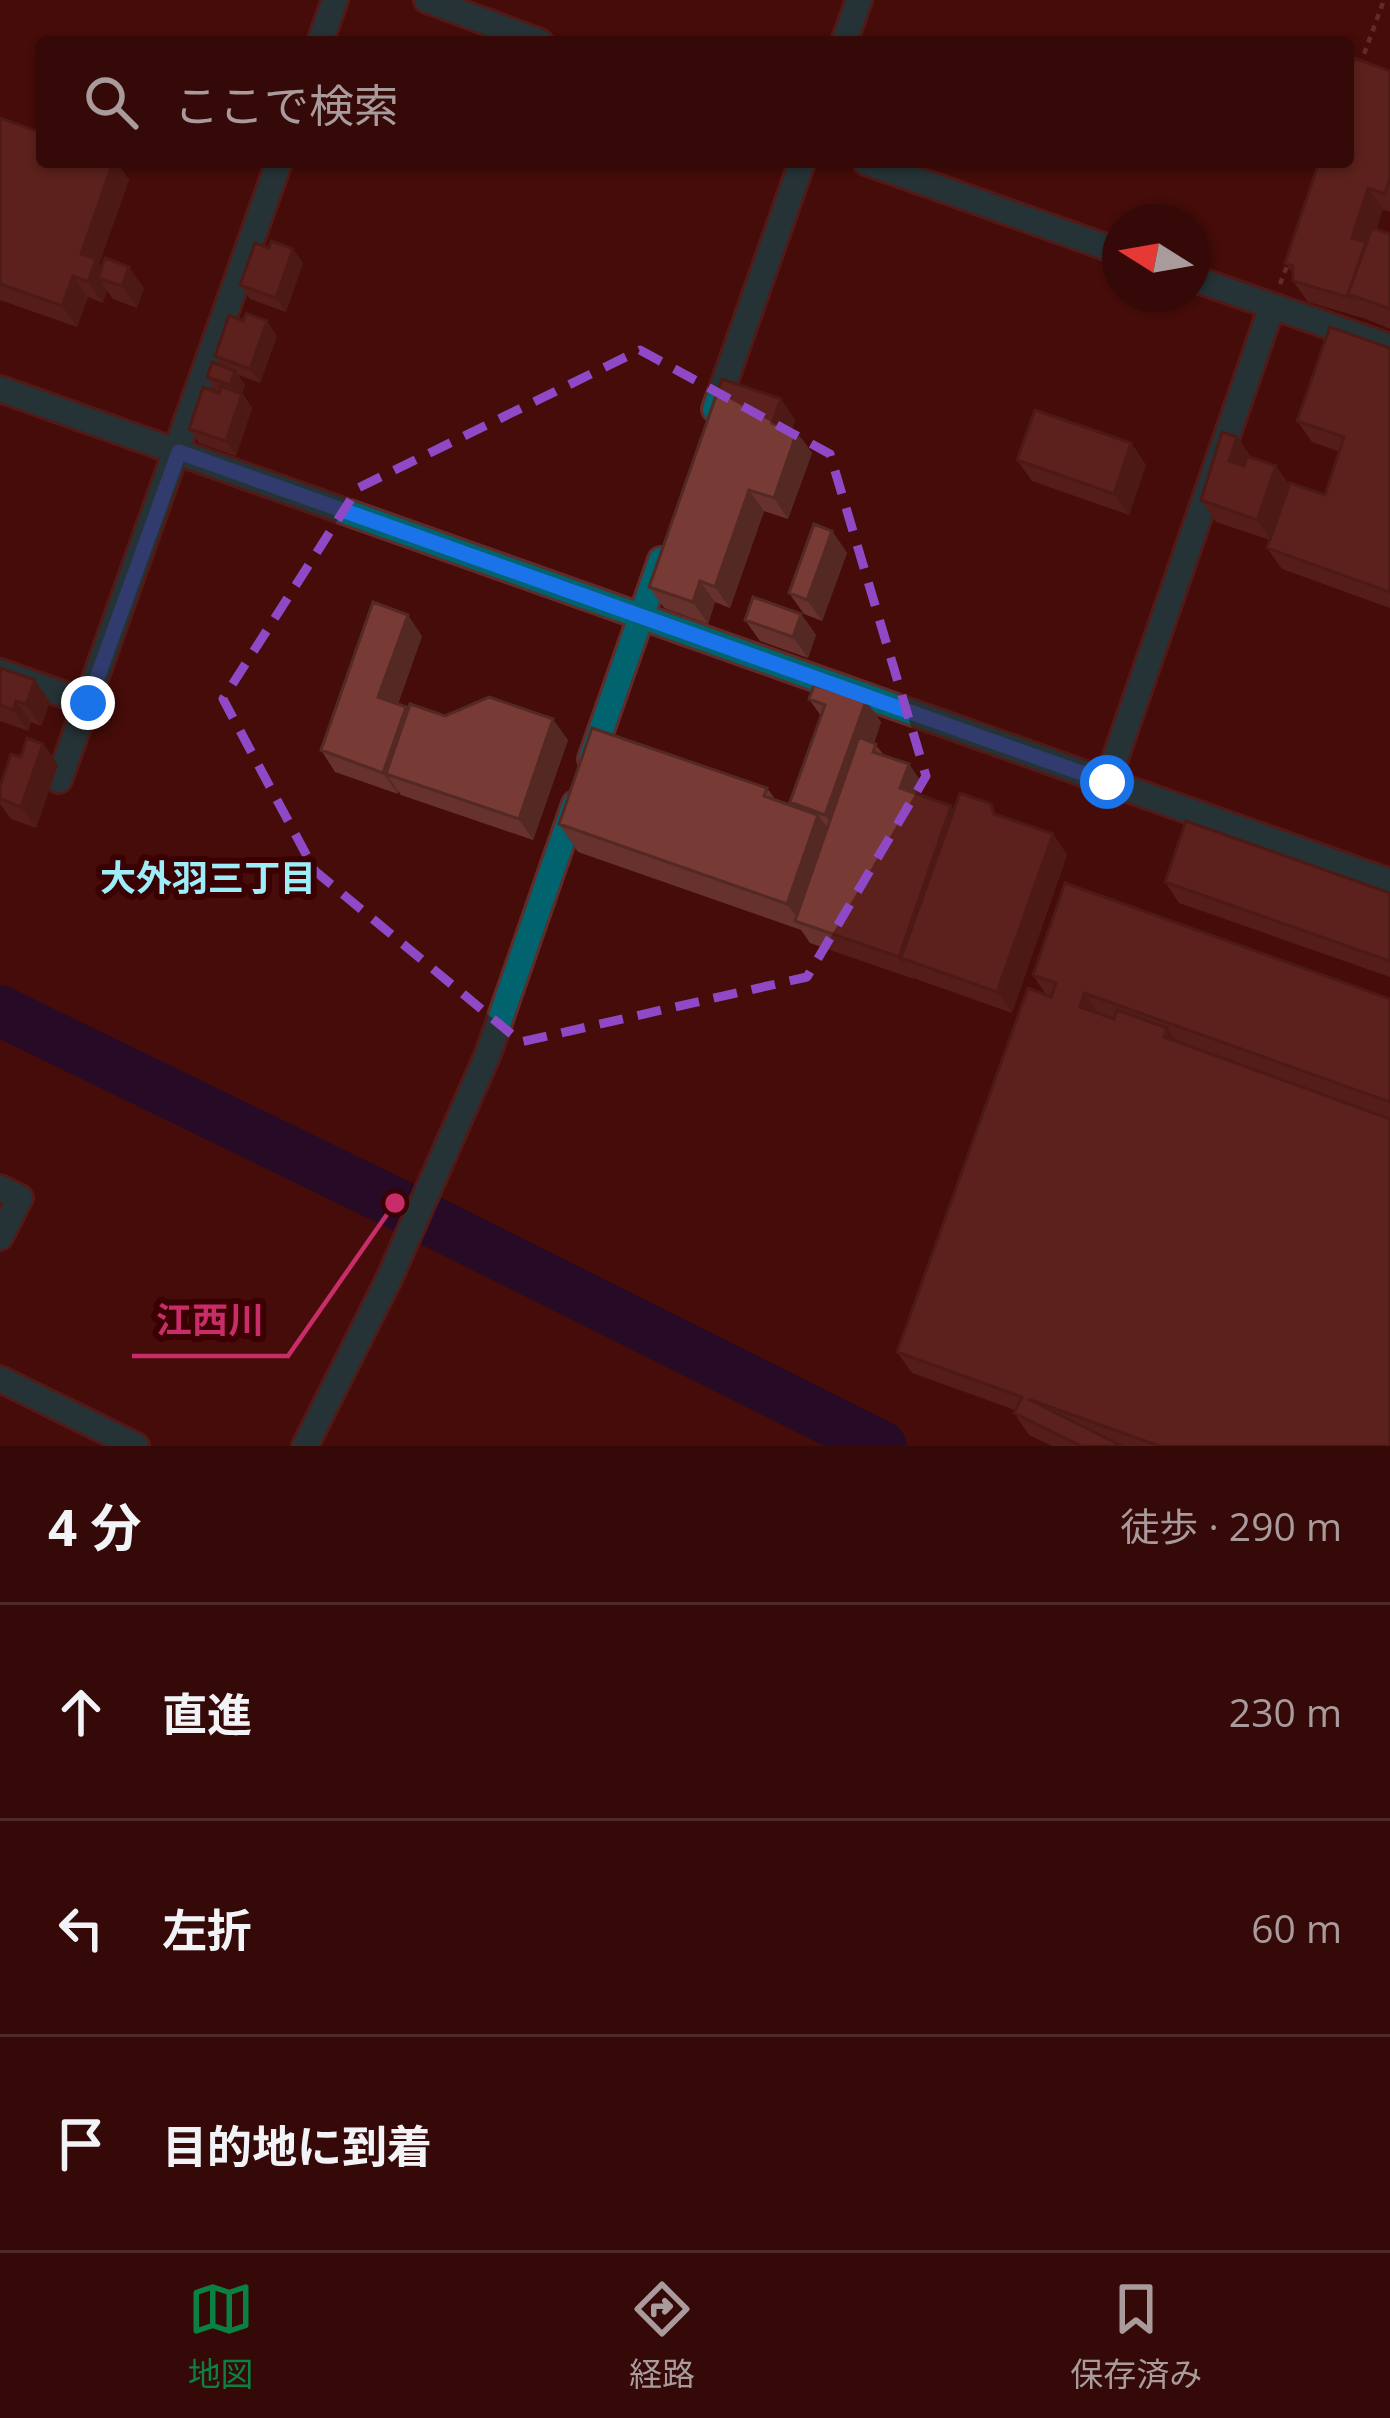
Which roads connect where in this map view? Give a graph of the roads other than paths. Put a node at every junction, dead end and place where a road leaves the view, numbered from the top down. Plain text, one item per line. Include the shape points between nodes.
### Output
1 (334, 0) edge
2 (427, 0) edge
3 (859, 0) edge
4 (322, 36) edge
5 (524, 36) edge
6 (846, 36) edge
7 (277, 168) edge
8 (800, 168) edge
9 (883, 168) edge
10 (1102, 246) edge
11 (1210, 285) edge
12 (1272, 307) junction
13 (1390, 347) edge
14 (0, 389) edge
15 (702, 443) edge
16 (179, 452) junction
17 (672, 530) edge
18 (641, 616) junction
19 (0, 672) edge
20 (88, 703) junction
21 (59, 780) dead end
22 (1107, 782) junction
23 (1390, 882) edge
24 (0, 1188) edge
25 (0, 1237) edge
26 (0, 1379) edge
27 (136, 1446) edge
28 (304, 1446) edge

1 - 4 street
2 - 5 street
3 - 6 street
7 - 16 street
8 - 15 street
9 - 10 street
11 - 12 street
12 - 13 street
12 - 22 street
14 - 16 street
16 - 18 street
16 - 20 street
17 - 18 street
18 - 22 street
18 - 28 street via 488,1054
19 - 20 street
20 - 21 street
22 - 23 street
24 - 25 street via 20,1198
26 - 27 street

